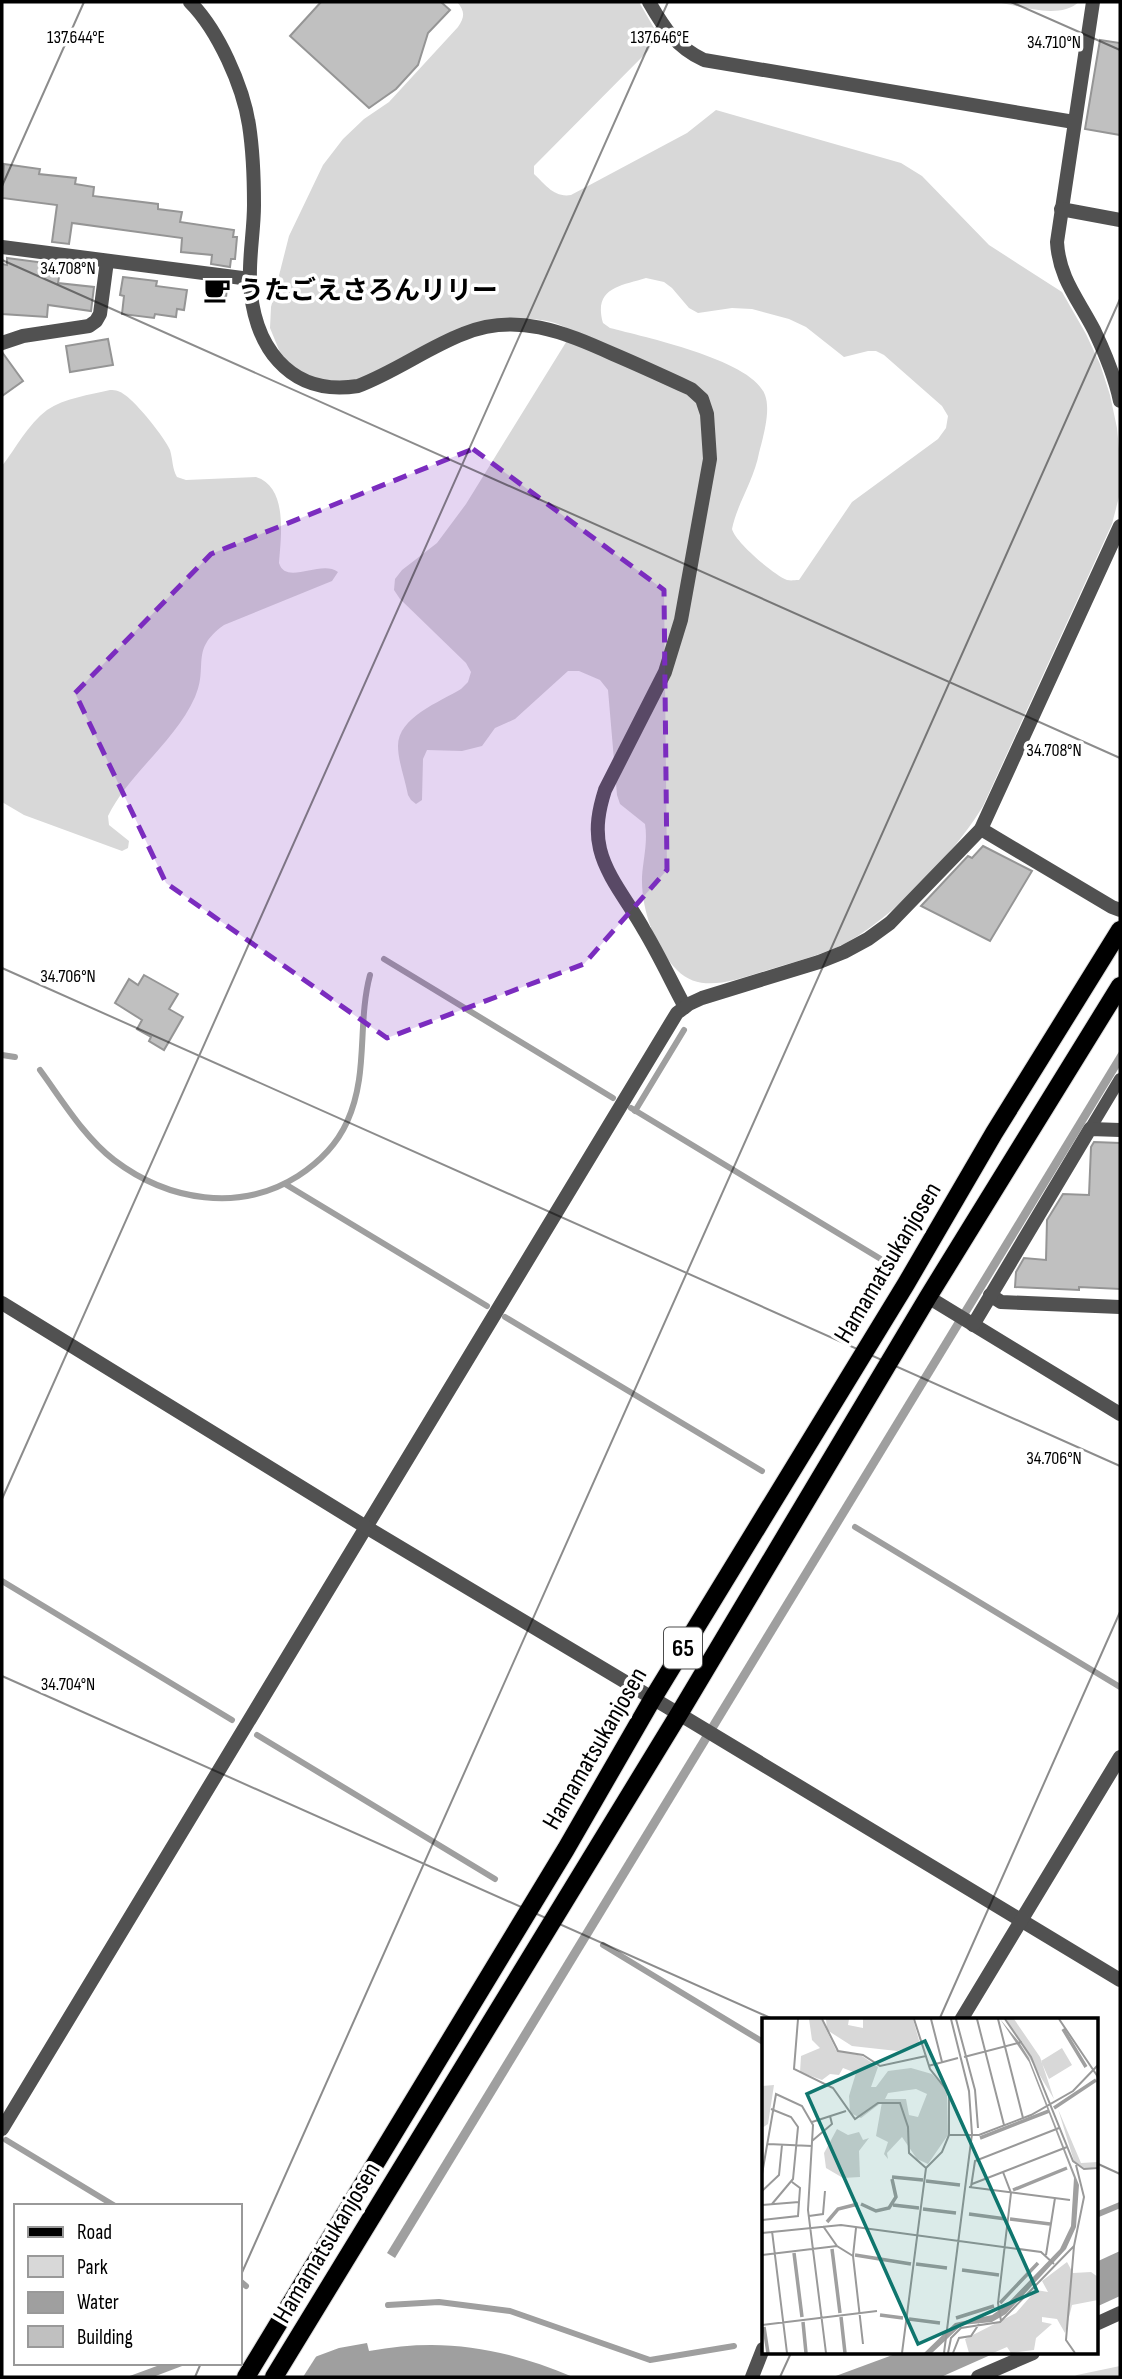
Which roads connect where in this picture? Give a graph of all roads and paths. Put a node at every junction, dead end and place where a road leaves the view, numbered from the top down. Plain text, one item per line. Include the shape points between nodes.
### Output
1 (190, 2) edge
2 (649, 2) edge
3 (1093, 2) edge
4 (1074, 122) junction
5 (1061, 209) junction
6 (1120, 219) edge
7 (2, 247) edge
8 (107, 261) junction
9 (250, 279) junction
10 (2, 343) edge
11 (1120, 401) edge
12 (1120, 526) edge
13 (981, 829) junction
14 (1120, 909) edge
15 (1120, 930) edge
16 (1120, 986) edge
17 (685, 1007) junction
18 (1120, 1079) edge
19 (1090, 1129) junction
20 (1120, 1130) edge
21 (990, 1295) junction
22 (928, 1297) junction
23 (2, 1303) edge
24 (1120, 1307) edge
25 (971, 1323) junction
26 (1120, 1414) edge
27 (366, 1527) junction
28 (653, 1698) junction
29 (679, 1714) junction
30 (1120, 1757) edge
31 (1021, 1920) junction
32 (1120, 1980) edge
33 (962, 2018) edge
34 (2, 2129) edge
35 (1120, 2314) edge
36 (1098, 2324) edge
37 (762, 2352) edge
38 (1031, 2354) edge
39 (248, 2373) edge
40 (274, 2377) edge
41 (752, 2377) edge
42 (978, 2377) edge

1 - 9 street via 217,39 246,108 254,203
2 - 4 street via 677,44 704,60
3 - 4 street
4 - 5 street
5 - 6 street
5 - 11 street via 1058,260 1107,360
7 - 8 street
8 - 9 street
8 - 10 street via 96,321
9 - 17 street via 254,312 274,357 287,371 321,387 358,386 463,334 529,324 571,335 691,389 702,399 710,459 678,633 665,672 605,790 598,829 607,867
12 - 13 street
13 - 14 street
13 - 17 street via 890,923 868,939 819,962
15 - 28 main road, Hamamatsukanjosen / 65
16 - 22 main road, Hamamatsukanjosen / 65
17 - 27 street via 669,1025
18 - 19 lane
19 - 20 street
19 - 21 street
21 - 24 street via 1001,1302
21 - 25 street
22 - 25 street
22 - 29 main road, Hamamatsukanjosen / 65
23 - 27 street
25 - 26 street
27 - 28 street
27 - 34 street
28 - 29 street
28 - 39 main road, Hamamatsukanjosen / 65
29 - 31 street
29 - 40 main road, Hamamatsukanjosen / 65
30 - 31 street
31 - 32 street
31 - 33 street
35 - 36 street
37 - 41 street
38 - 42 street

